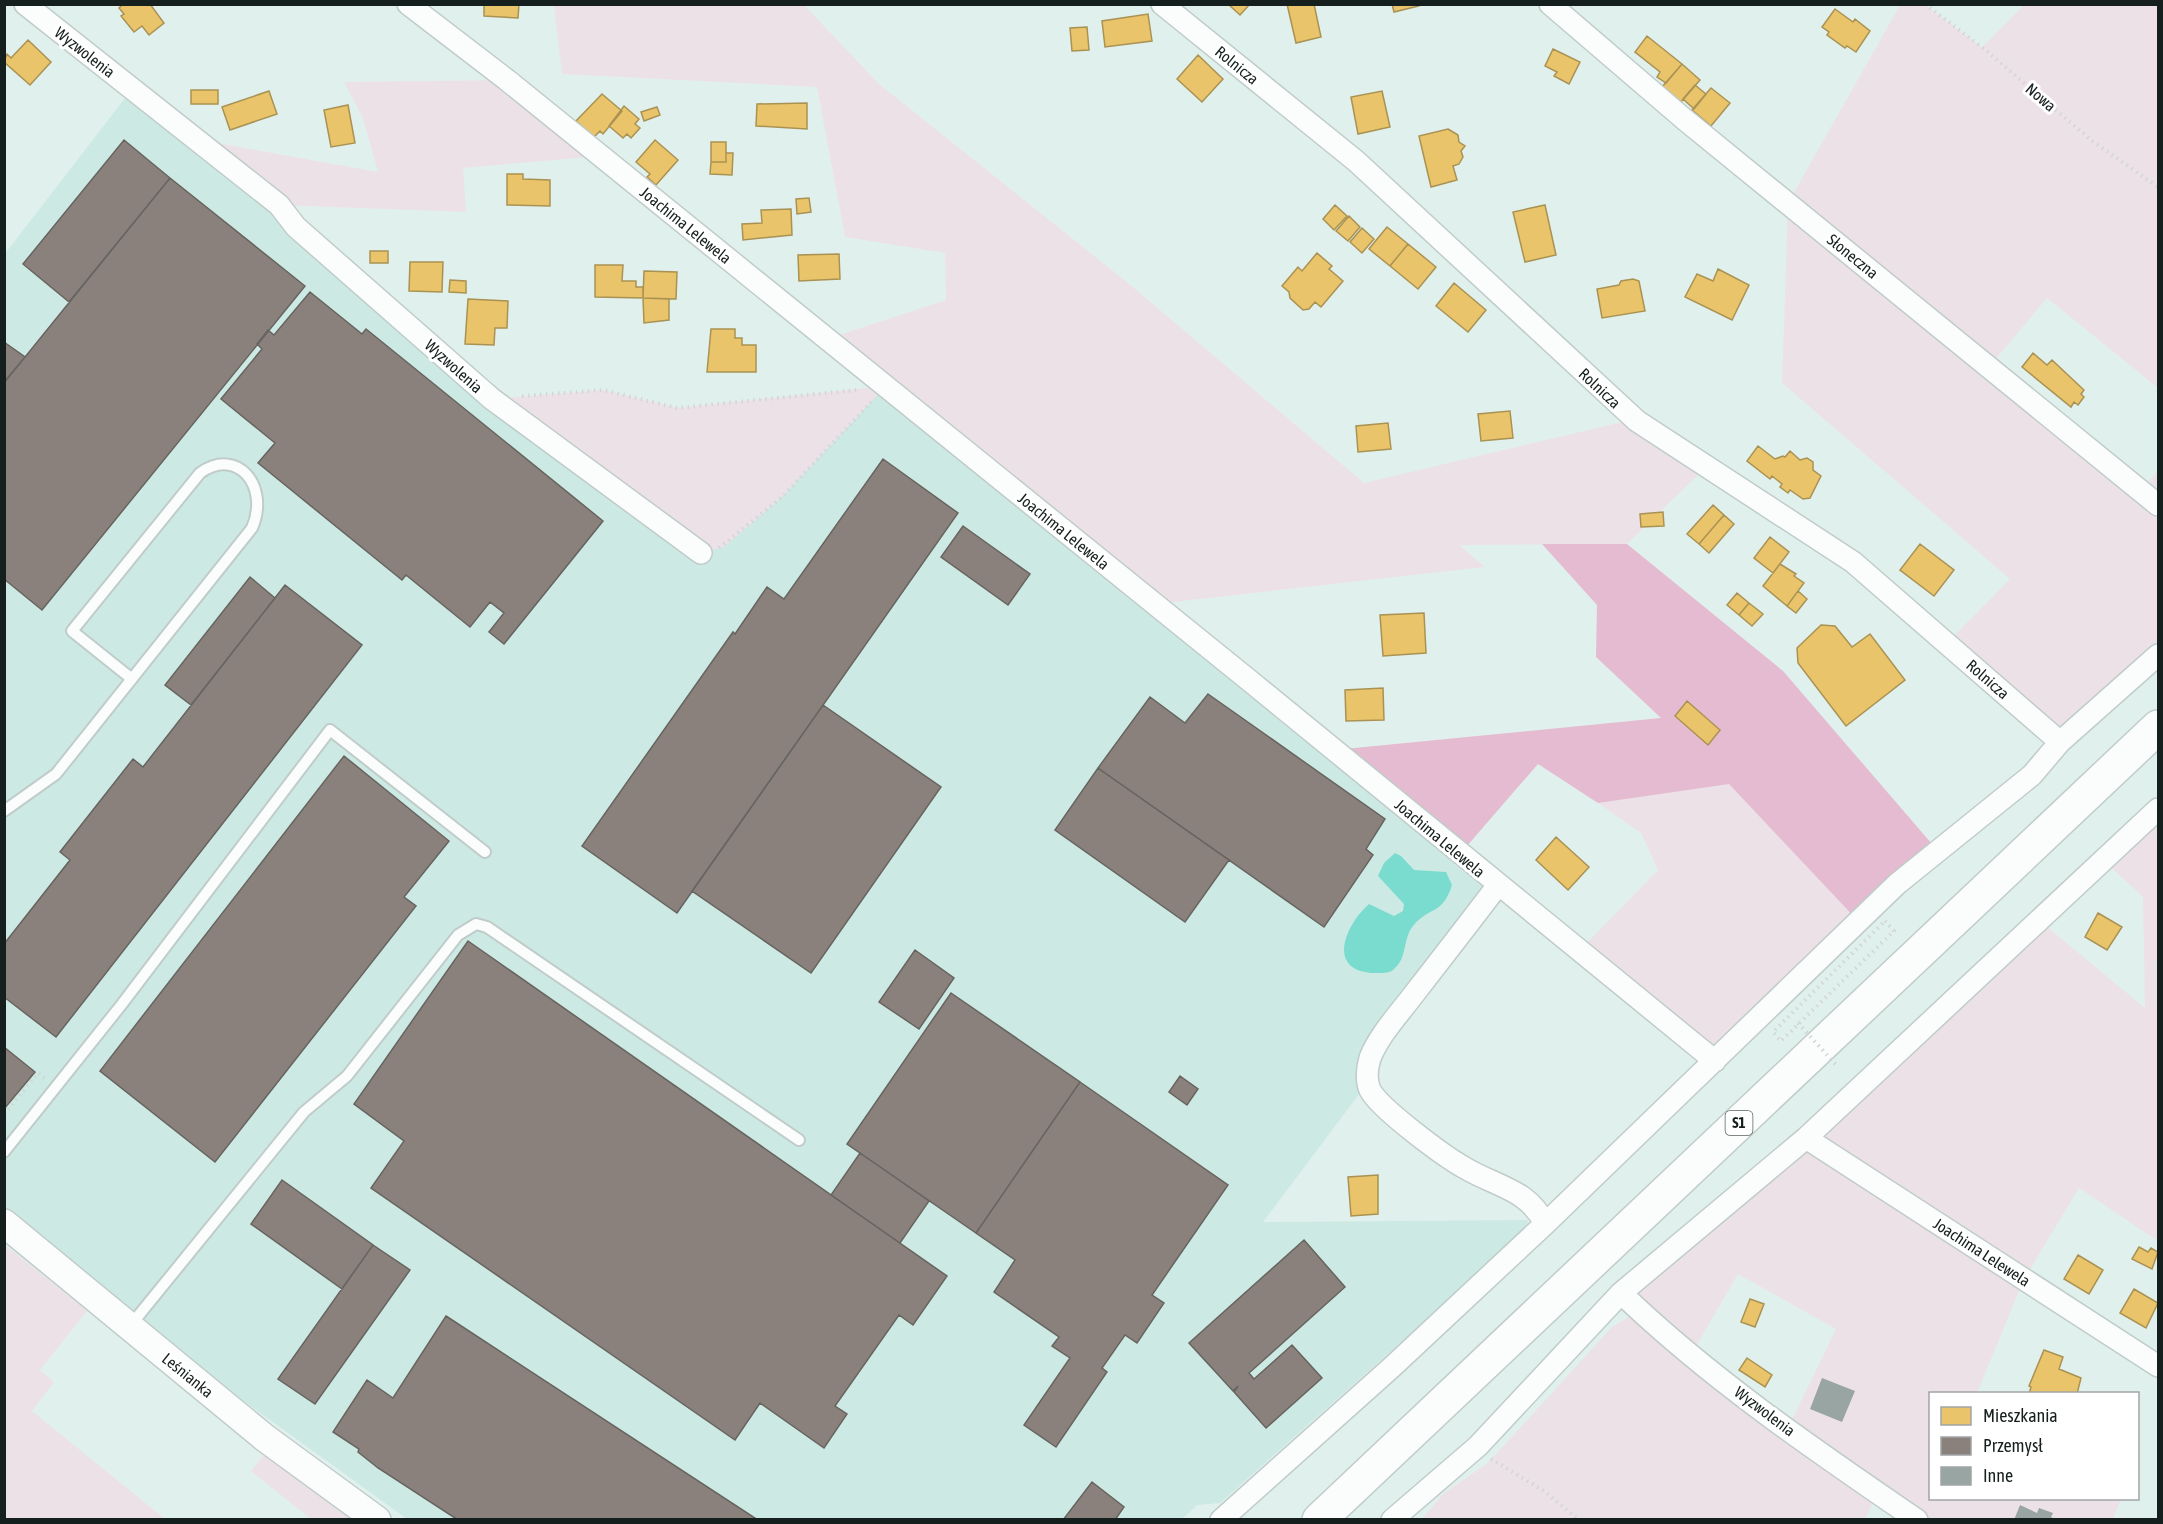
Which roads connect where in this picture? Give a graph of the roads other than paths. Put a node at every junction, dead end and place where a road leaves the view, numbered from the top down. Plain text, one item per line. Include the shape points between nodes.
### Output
1 (25, 4) edge
2 (408, 4) edge
3 (1162, 4) edge
4 (1550, 4) edge
5 (2158, 505) edge
6 (701, 553) road end
7 (2158, 655) edge
8 (132, 679) junction
9 (2158, 728) edge
10 (2060, 742) junction
11 (4, 811) edge
12 (2158, 811) edge
13 (485, 852) dead end
14 (1498, 885) junction
15 (1715, 1061) junction
16 (1806, 1138) junction
17 (799, 1140) dead end
18 (4, 1152) edge
19 (4, 1223) edge
20 (1545, 1224) junction
21 (1621, 1293) junction
22 (130, 1327) junction
23 (2158, 1366) edge
24 (377, 1520) edge
25 (1221, 1520) edge
26 (1319, 1520) edge
27 (1392, 1520) edge
28 (1917, 1520) edge

1 - 6 street, Wyzwolenia via 279,205 296,226 492,399
2 - 14 street, Joachima Lelewela via 507,80
3 - 10 street, Rolnicza via 1356,161 1637,421 1853,562
4 - 5 street, Słoneczna via 1684,119
7 - 10 street
8 - 8 lane via 252,528 259,496 249,477 240,470 219,465 200,473 72,631
8 - 11 lane via 56,774
9 - 26 highway, S1
10 - 15 street via 2032,775 1897,884
12 - 16 street
13 - 18 lane via 330,730
14 - 15 street, Joachima Lelewela
14 - 20 street via 1389,1028 1370,1058 1367,1075 1371,1091 1400,1119 1449,1158 1527,1198
15 - 20 street
16 - 21 street
16 - 23 street, Joachima Lelewela
17 - 22 lane via 487,927 476,924 458,935 346,1076 304,1113
19 - 22 street, Leśnianka
20 - 25 street
21 - 27 street via 1478,1446
21 - 28 street, Wyzwolenia via 1662,1333
22 - 24 street, Leśnianka via 265,1438

